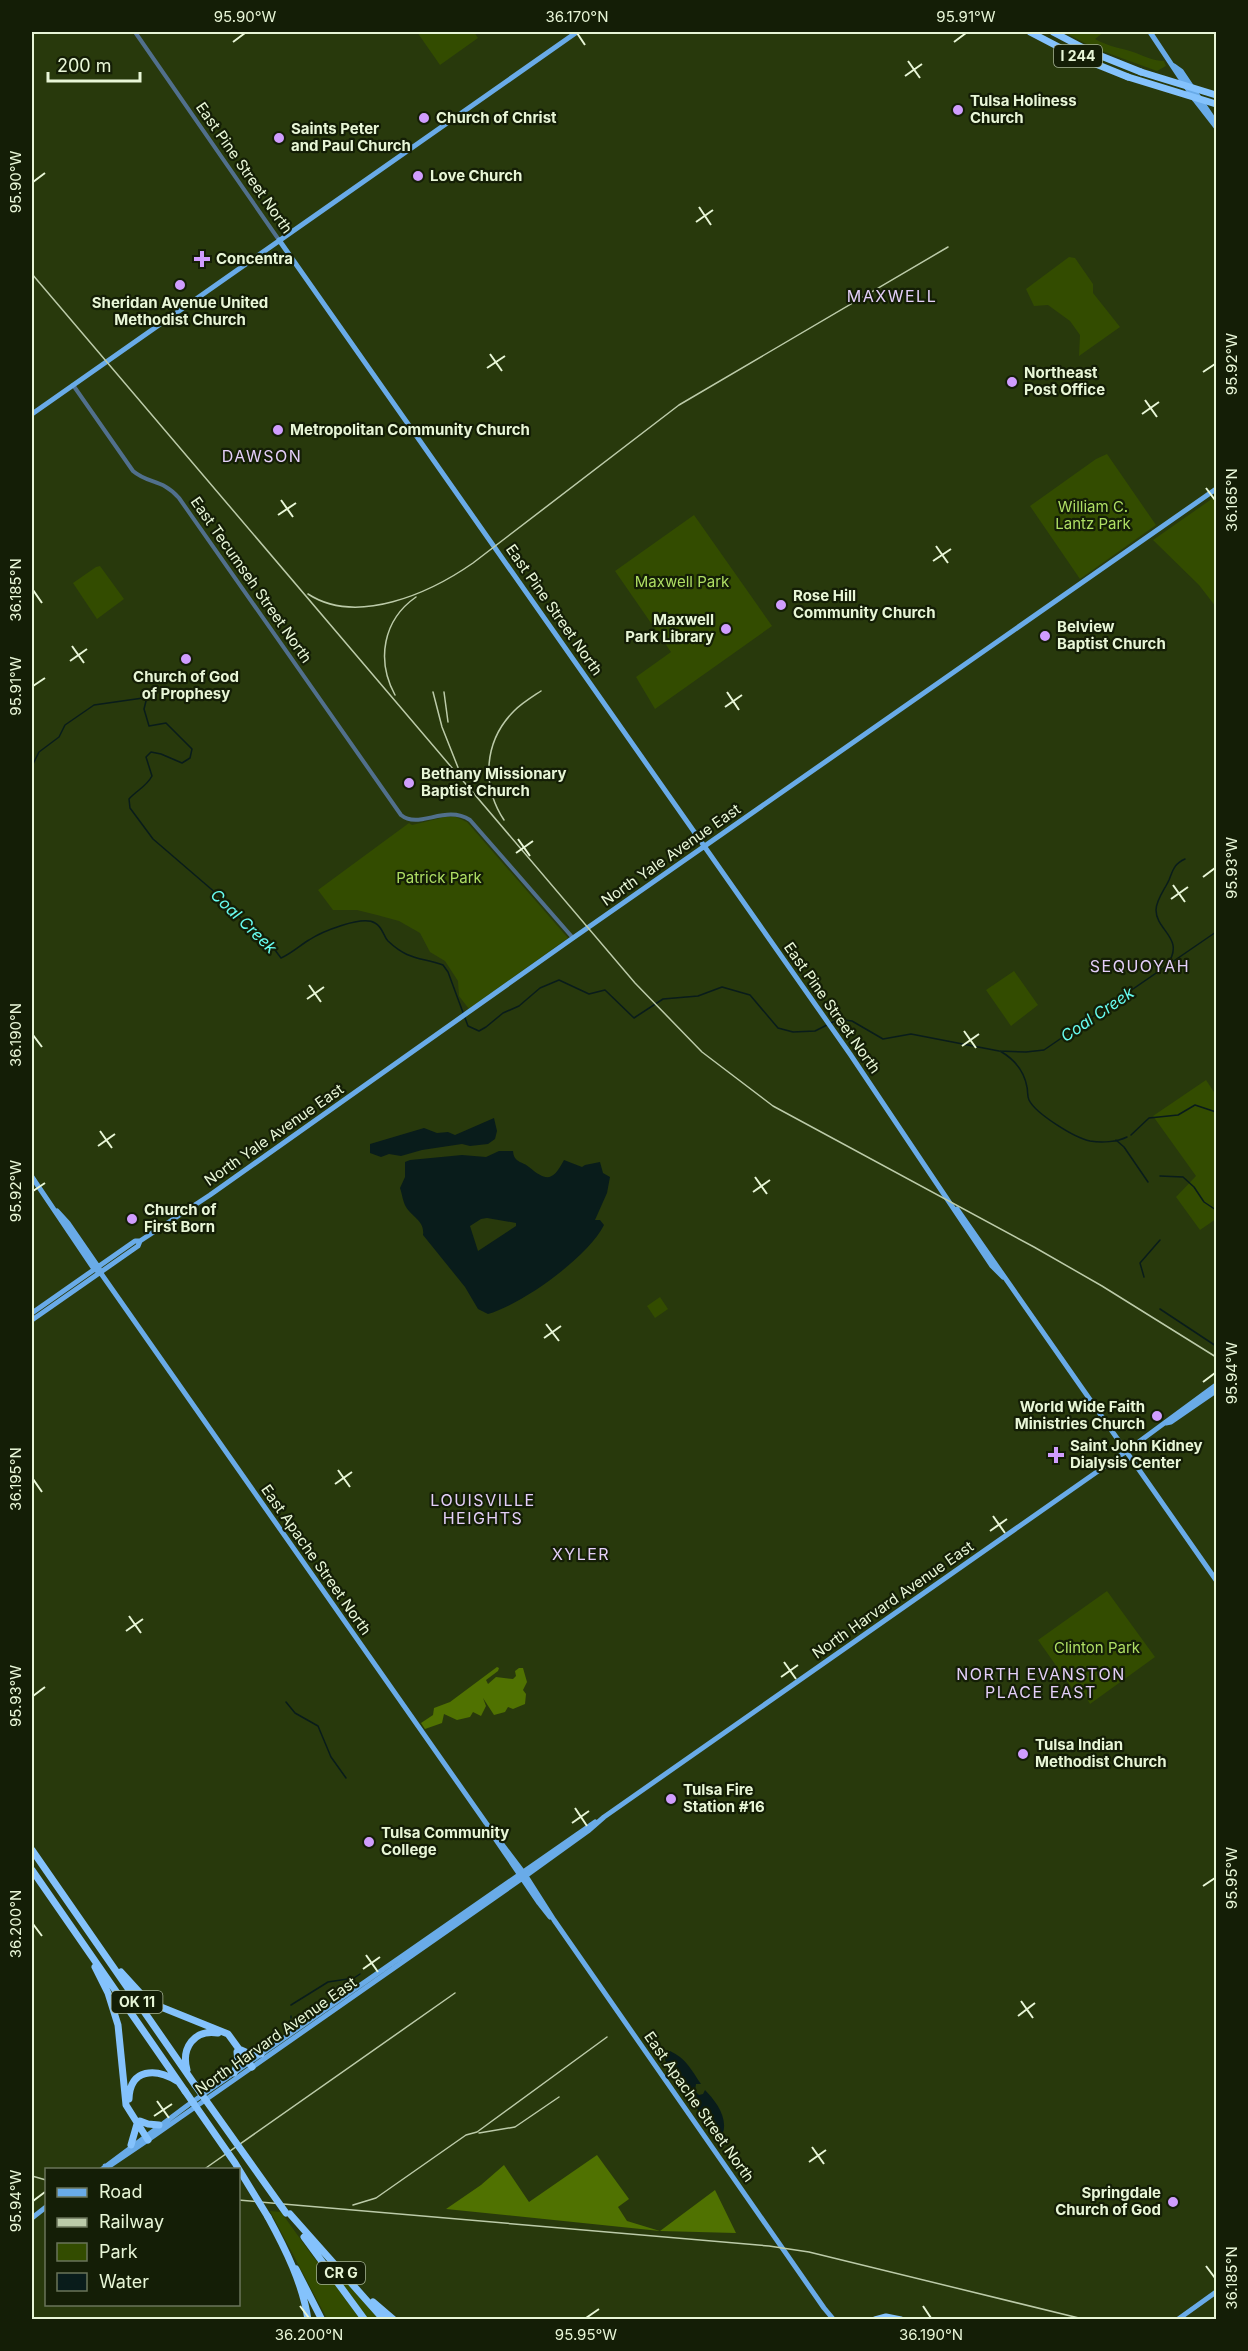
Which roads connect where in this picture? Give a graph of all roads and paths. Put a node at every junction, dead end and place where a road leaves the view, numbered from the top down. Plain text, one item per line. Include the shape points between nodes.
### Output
1 (135, 32) edge
2 (577, 32) edge
3 (1030, 32) edge
4 (1053, 32) edge
5 (1150, 32) edge
6 (1216, 95) edge
7 (1216, 104) edge
8 (1216, 126) edge
9 (279, 240) junction
10 (73, 385) junction
11 (32, 414) edge
12 (1216, 489) edge
13 (704, 847) junction
14 (573, 938) junction
15 (32, 1177) edge
16 (97, 1269) junction
17 (32, 1313) edge
18 (32, 1320) edge
19 (1216, 1385) edge
20 (1216, 1391) edge
21 (1195, 1403) junction
22 (1126, 1451) junction
23 (1216, 1580) edge
24 (32, 1850) edge
25 (32, 1870) edge
26 (522, 1875) junction
27 (86, 1928) junction
28 (83, 1944) junction
29 (371, 1980) junction
30 (239, 2051) junction
31 (261, 2054) junction
32 (249, 2066) junction
33 (234, 2073) junction
34 (189, 2075) junction
35 (179, 2082) junction
36 (138, 2123) junction
37 (159, 2125) junction
38 (148, 2137) junction
39 (131, 2145) junction
40 (103, 2168) edge
41 (238, 2168) edge
42 (240, 2171) edge
43 (262, 2178) joint
44 (45, 2208) edge
45 (288, 2213) junction
46 (32, 2218) edge
47 (299, 2225) junction
48 (282, 2243) junction
49 (1216, 2292) edge
50 (824, 2308) junction
51 (308, 2319) edge
52 (322, 2319) edge
53 (365, 2319) edge
54 (384, 2319) edge
55 (394, 2319) edge
56 (830, 2319) edge
57 (834, 2319) edge
58 (875, 2319) edge
59 (901, 2319) edge
60 (1177, 2319) edge

1 - 9 street, East Pine Street North
2 - 9 main road
3 - 7 highway, I 244, bridge via 1128,77
4 - 6 highway, I 244, bridge via 1141,72
5 - 8 main road
9 - 10 main road
9 - 13 main road, East Pine Street North
10 - 11 main road
10 - 14 street, East Tecumseh Street North via 133,471 164,484 178,498 401,815 412,821 446,813 470,820
12 - 13 main road, North Yale Avenue East
13 - 14 main road, North Yale Avenue East
13 - 22 main road, East Pine Street North
14 - 16 main road, North Yale Avenue East via 138,1246
15 - 16 main road, East Apache Street North
16 - 17 main road, North Yale Avenue East
16 - 18 main road, North Yale Avenue East
16 - 26 main road, East Apache Street North
19 - 21 main road, North Harvard Avenue East
20 - 21 main road, North Harvard Avenue East
21 - 22 main road, North Harvard Avenue East
22 - 23 main road, East Pine Street North
22 - 26 main road, North Harvard Avenue East
24 - 27 highway, OK 11
25 - 28 highway, OK 11
26 - 29 main road, North Harvard Avenue East via 461,1922
26 - 50 main road, East Apache Street North
27 - 30 highway via 142,1995 170,2012 224,2032 232,2037
27 - 34 highway, OK 11
28 - 35 highway, OK 11
28 - 36 highway via 116,2014 126,2104
29 - 31 main road, North Harvard Avenue East
29 - 32 main road, North Harvard Avenue East
30 - 31 highway
30 - 32 highway
30 - 33 highway
30 - 34 highway via 218,2033 200,2035 189,2044 185,2055
31 - 32 main road, North Harvard Avenue East
32 - 33 main road, North Harvard Avenue East
32 - 38 main road, North Harvard Avenue East
33 - 37 main road, North Harvard Avenue East
34 - 43 highway, OK 11, bridge
35 - 36 highway via 156,2071 137,2078 129,2099
35 - 41 highway, OK 11, bridge
36 - 37 highway
36 - 38 highway
36 - 39 highway
37 - 38 main road, North Harvard Avenue East
38 - 39 main road, North Harvard Avenue East
38 - 40 main road, North Harvard Avenue East
39 - 40 main road, North Harvard Avenue East
42 - 48 highway, OK 11, bridge
43 - 45 highway, CR G, bridge
44 - 46 main road
45 - 47 highway, CR G
45 - 53 highway
47 - 54 highway, CR G
47 - 55 highway
48 - 51 highway, OK 11
48 - 52 highway, CR G
49 - 60 main road
50 - 56 main road, East Apache Street North
50 - 57 main road, East Apache Street North
58 - 59 highway

